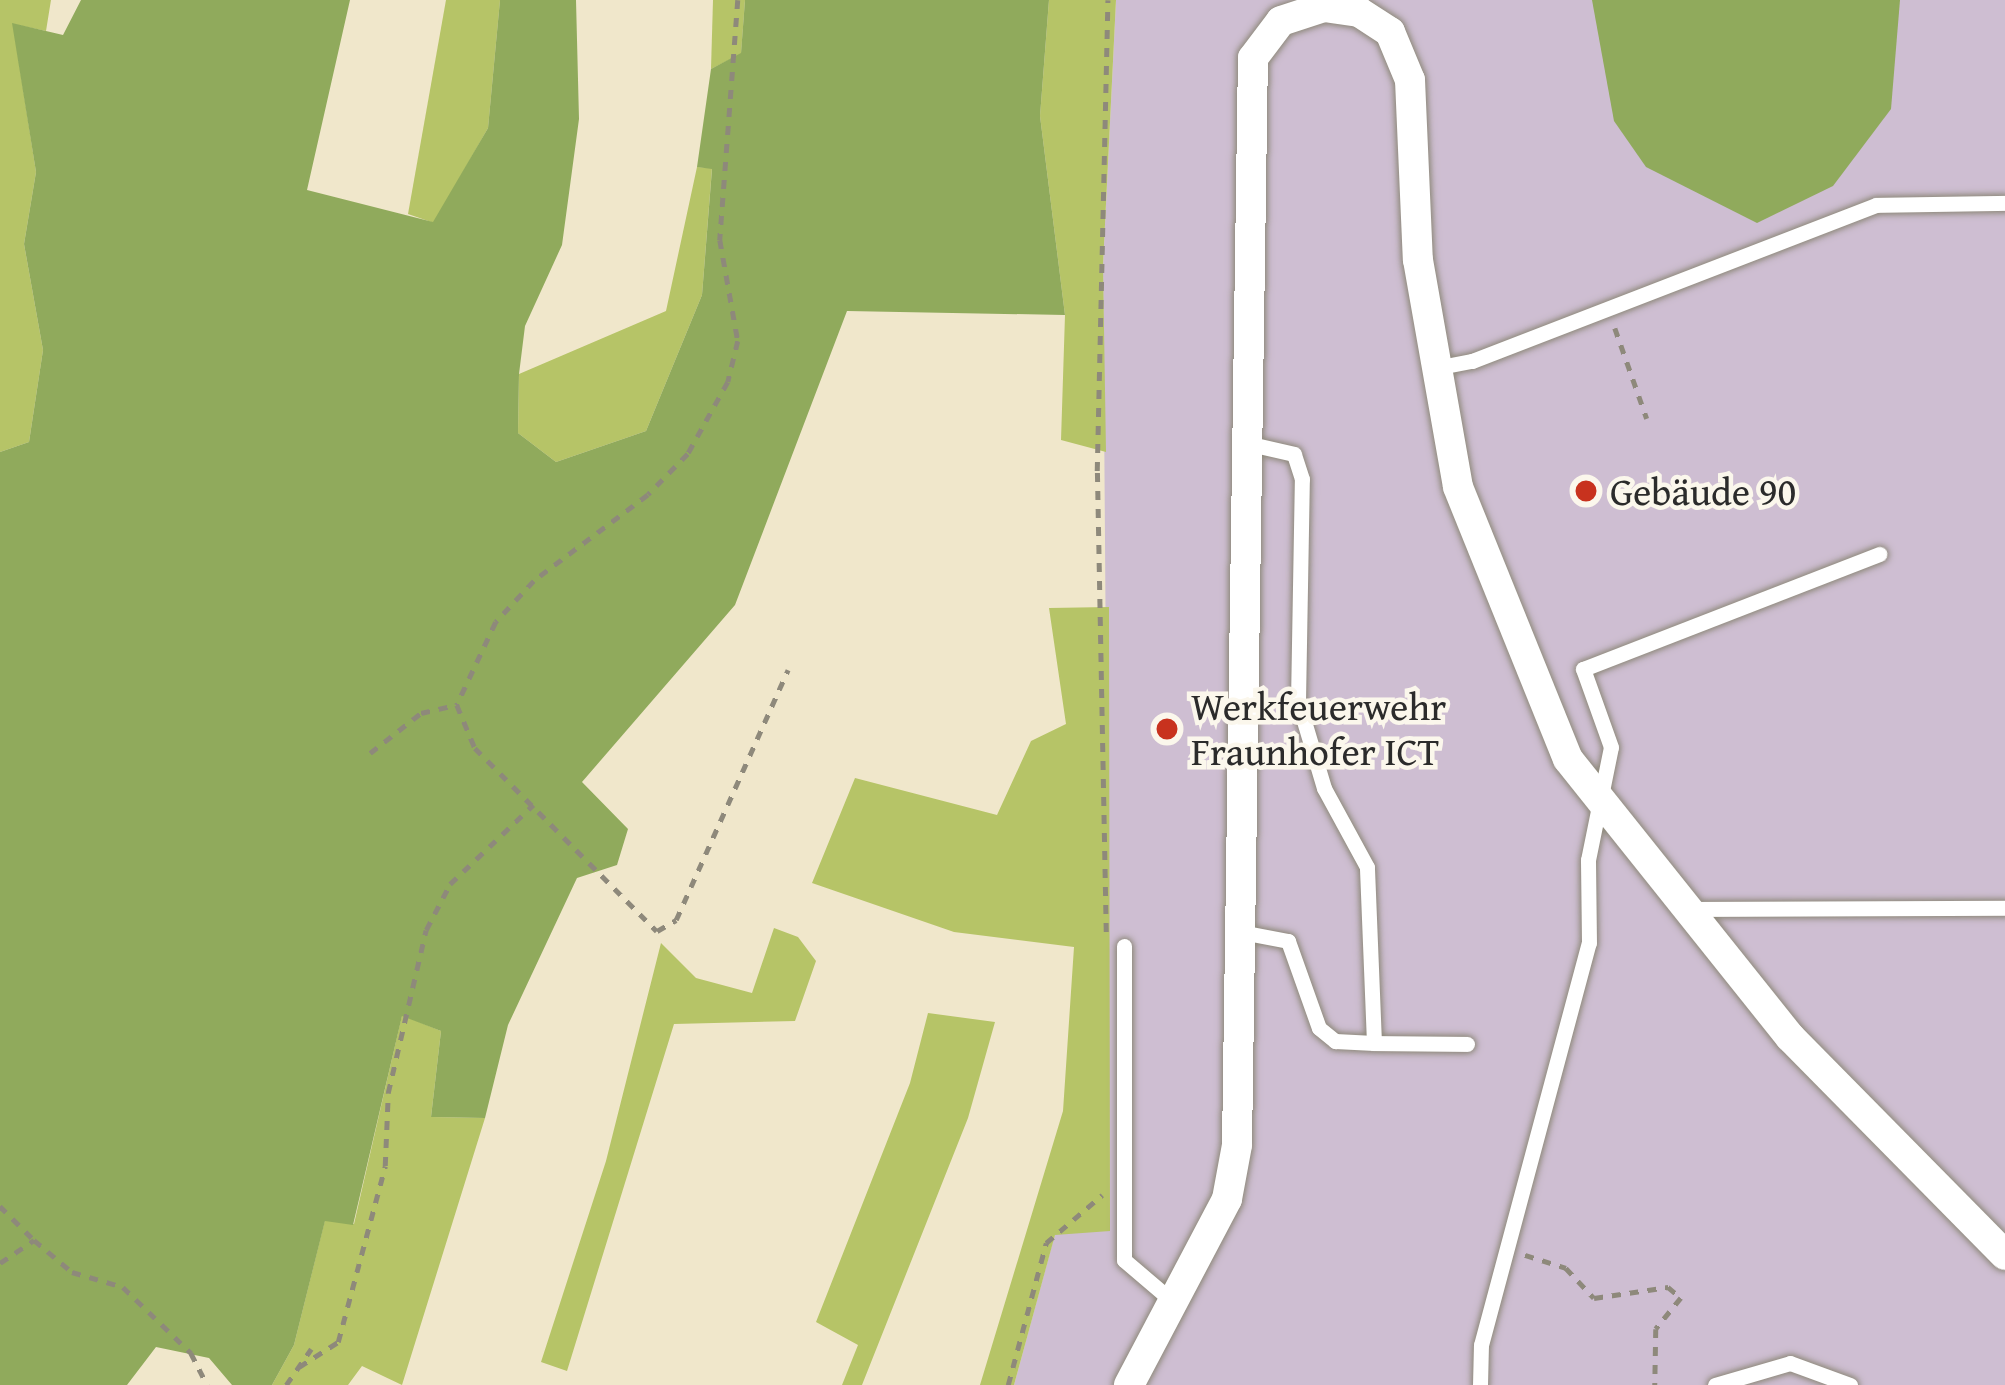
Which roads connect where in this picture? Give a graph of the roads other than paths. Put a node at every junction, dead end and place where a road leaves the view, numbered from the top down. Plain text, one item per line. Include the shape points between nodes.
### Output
1 (2005, 203) edge
2 (1435, 368) junction
3 (1246, 443) junction
4 (1880, 554) dead end
5 (1597, 803) junction
6 (2005, 908) edge
7 (1684, 909) junction
8 (1241, 932) junction
9 (1115, 946) road end
10 (1374, 1043) junction
11 (1467, 1044) dead end
12 (2005, 1255) edge
13 (1171, 1300) junction
14 (1129, 1385) edge
15 (1480, 1385) edge
16 (1714, 1385) edge
17 (1850, 1385) edge

1 - 2 lane via 1876,205
2 - 3 street via 1418,260 1410,80 1390,32 1360,12 1324,7 1281,21 1253,58
2 - 5 street via 1458,487 1568,759
3 - 8 street
3 - 10 lane via 1294,454 1302,479 1298,701 1324,788 1367,867
4 - 5 lane via 1583,669 1611,747
5 - 7 street
5 - 15 lane via 1589,943 1576,1012 1481,1345
6 - 7 lane
7 - 12 street via 1790,1037
8 - 10 lane via 1288,941 1319,1028 1335,1041
8 - 13 street via 1237,1144 1227,1199
9 - 13 lane via 1124,1260
10 - 11 lane
13 - 14 street
16 - 17 lane via 1790,1363

